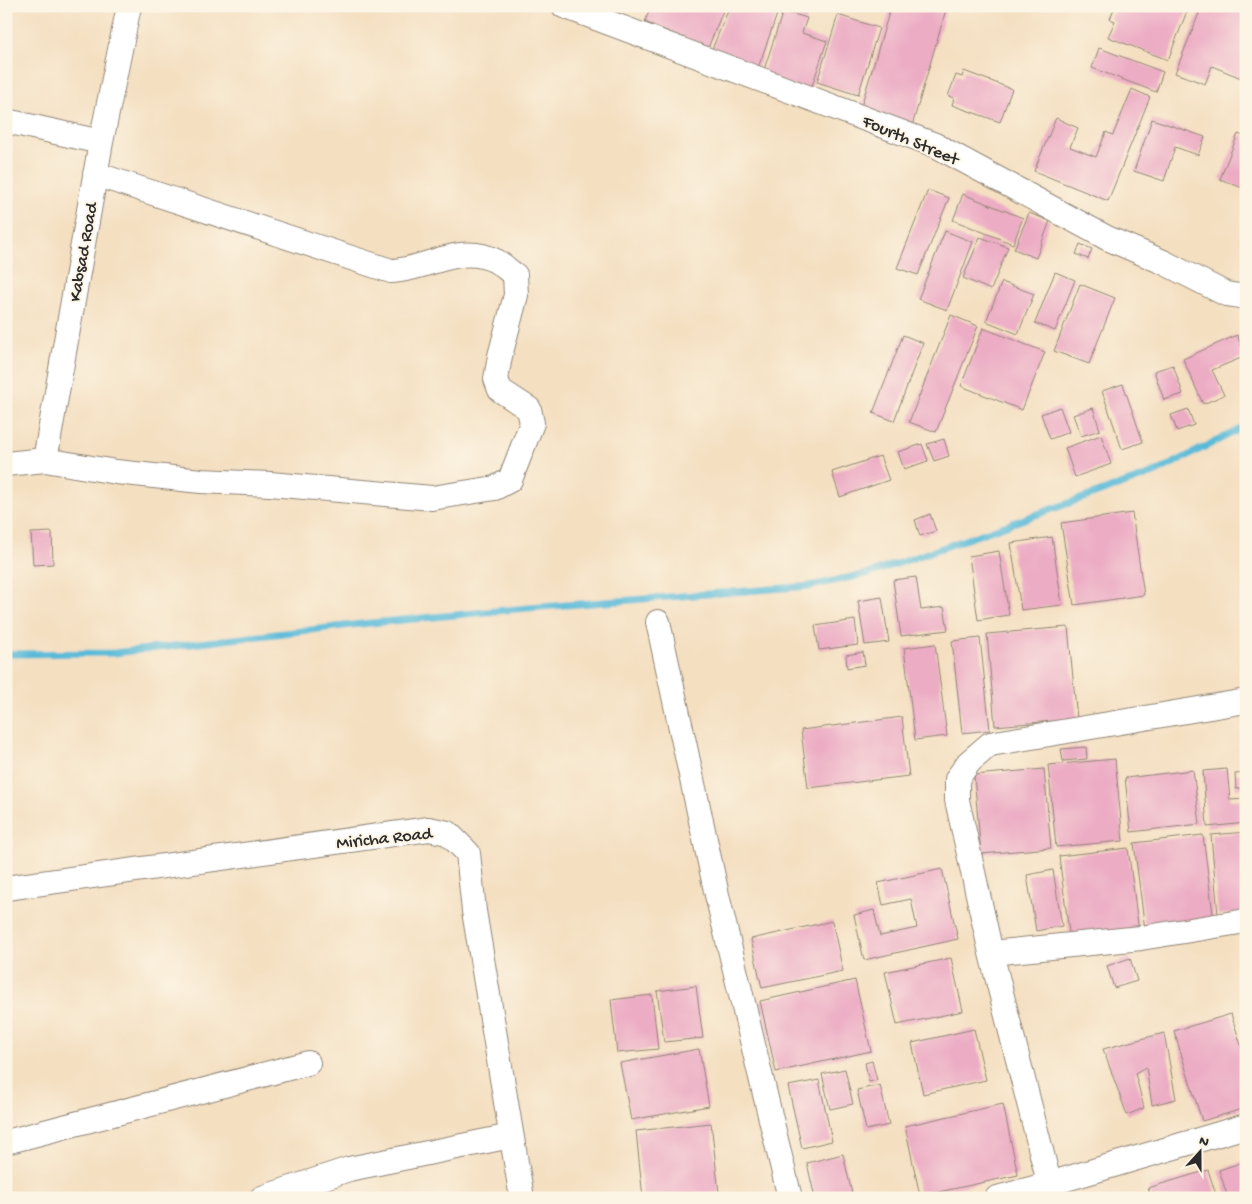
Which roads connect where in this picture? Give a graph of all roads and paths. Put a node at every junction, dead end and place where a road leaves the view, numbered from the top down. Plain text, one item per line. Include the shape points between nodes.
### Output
1 (129, 6) edge
2 (564, 6) edge
3 (6, 121) edge
4 (101, 142) junction
5 (96, 174) junction
6 (1246, 297) edge
7 (45, 460) junction
8 (6, 464) edge
9 (658, 622) dead end
10 (1246, 701) edge
11 (6, 888) edge
12 (1246, 921) edge
13 (991, 953) junction
14 (308, 1063) dead end
15 (1246, 1126) edge
16 (511, 1136) junction
17 (6, 1142) edge
18 (1051, 1191) edge
19 (262, 1198) edge
20 (522, 1198) edge
21 (790, 1198) edge
22 (996, 1198) edge

1 - 4 street, Kabsad Road
2 - 6 street, Fourth Street via 935,145 1107,238 1226,294
3 - 4 street
4 - 5 street, Kabsad Road
5 - 7 street, Kabsad Road
5 - 7 street via 391,271 406,270 448,256 474,255 496,261 515,276 516,295 496,380 500,390 529,409 532,422 510,480 495,488 432,498 201,481
7 - 8 street
9 - 21 street via 717,895
10 - 13 street via 990,744 969,762 957,779 957,800
11 - 16 street, Miricha Road via 429,829 448,833 468,853 474,911
12 - 13 street via 1142,938
13 - 18 street
14 - 17 street
15 - 18 street
16 - 19 street via 349,1169
16 - 20 street, Miricha Road
18 - 22 street

